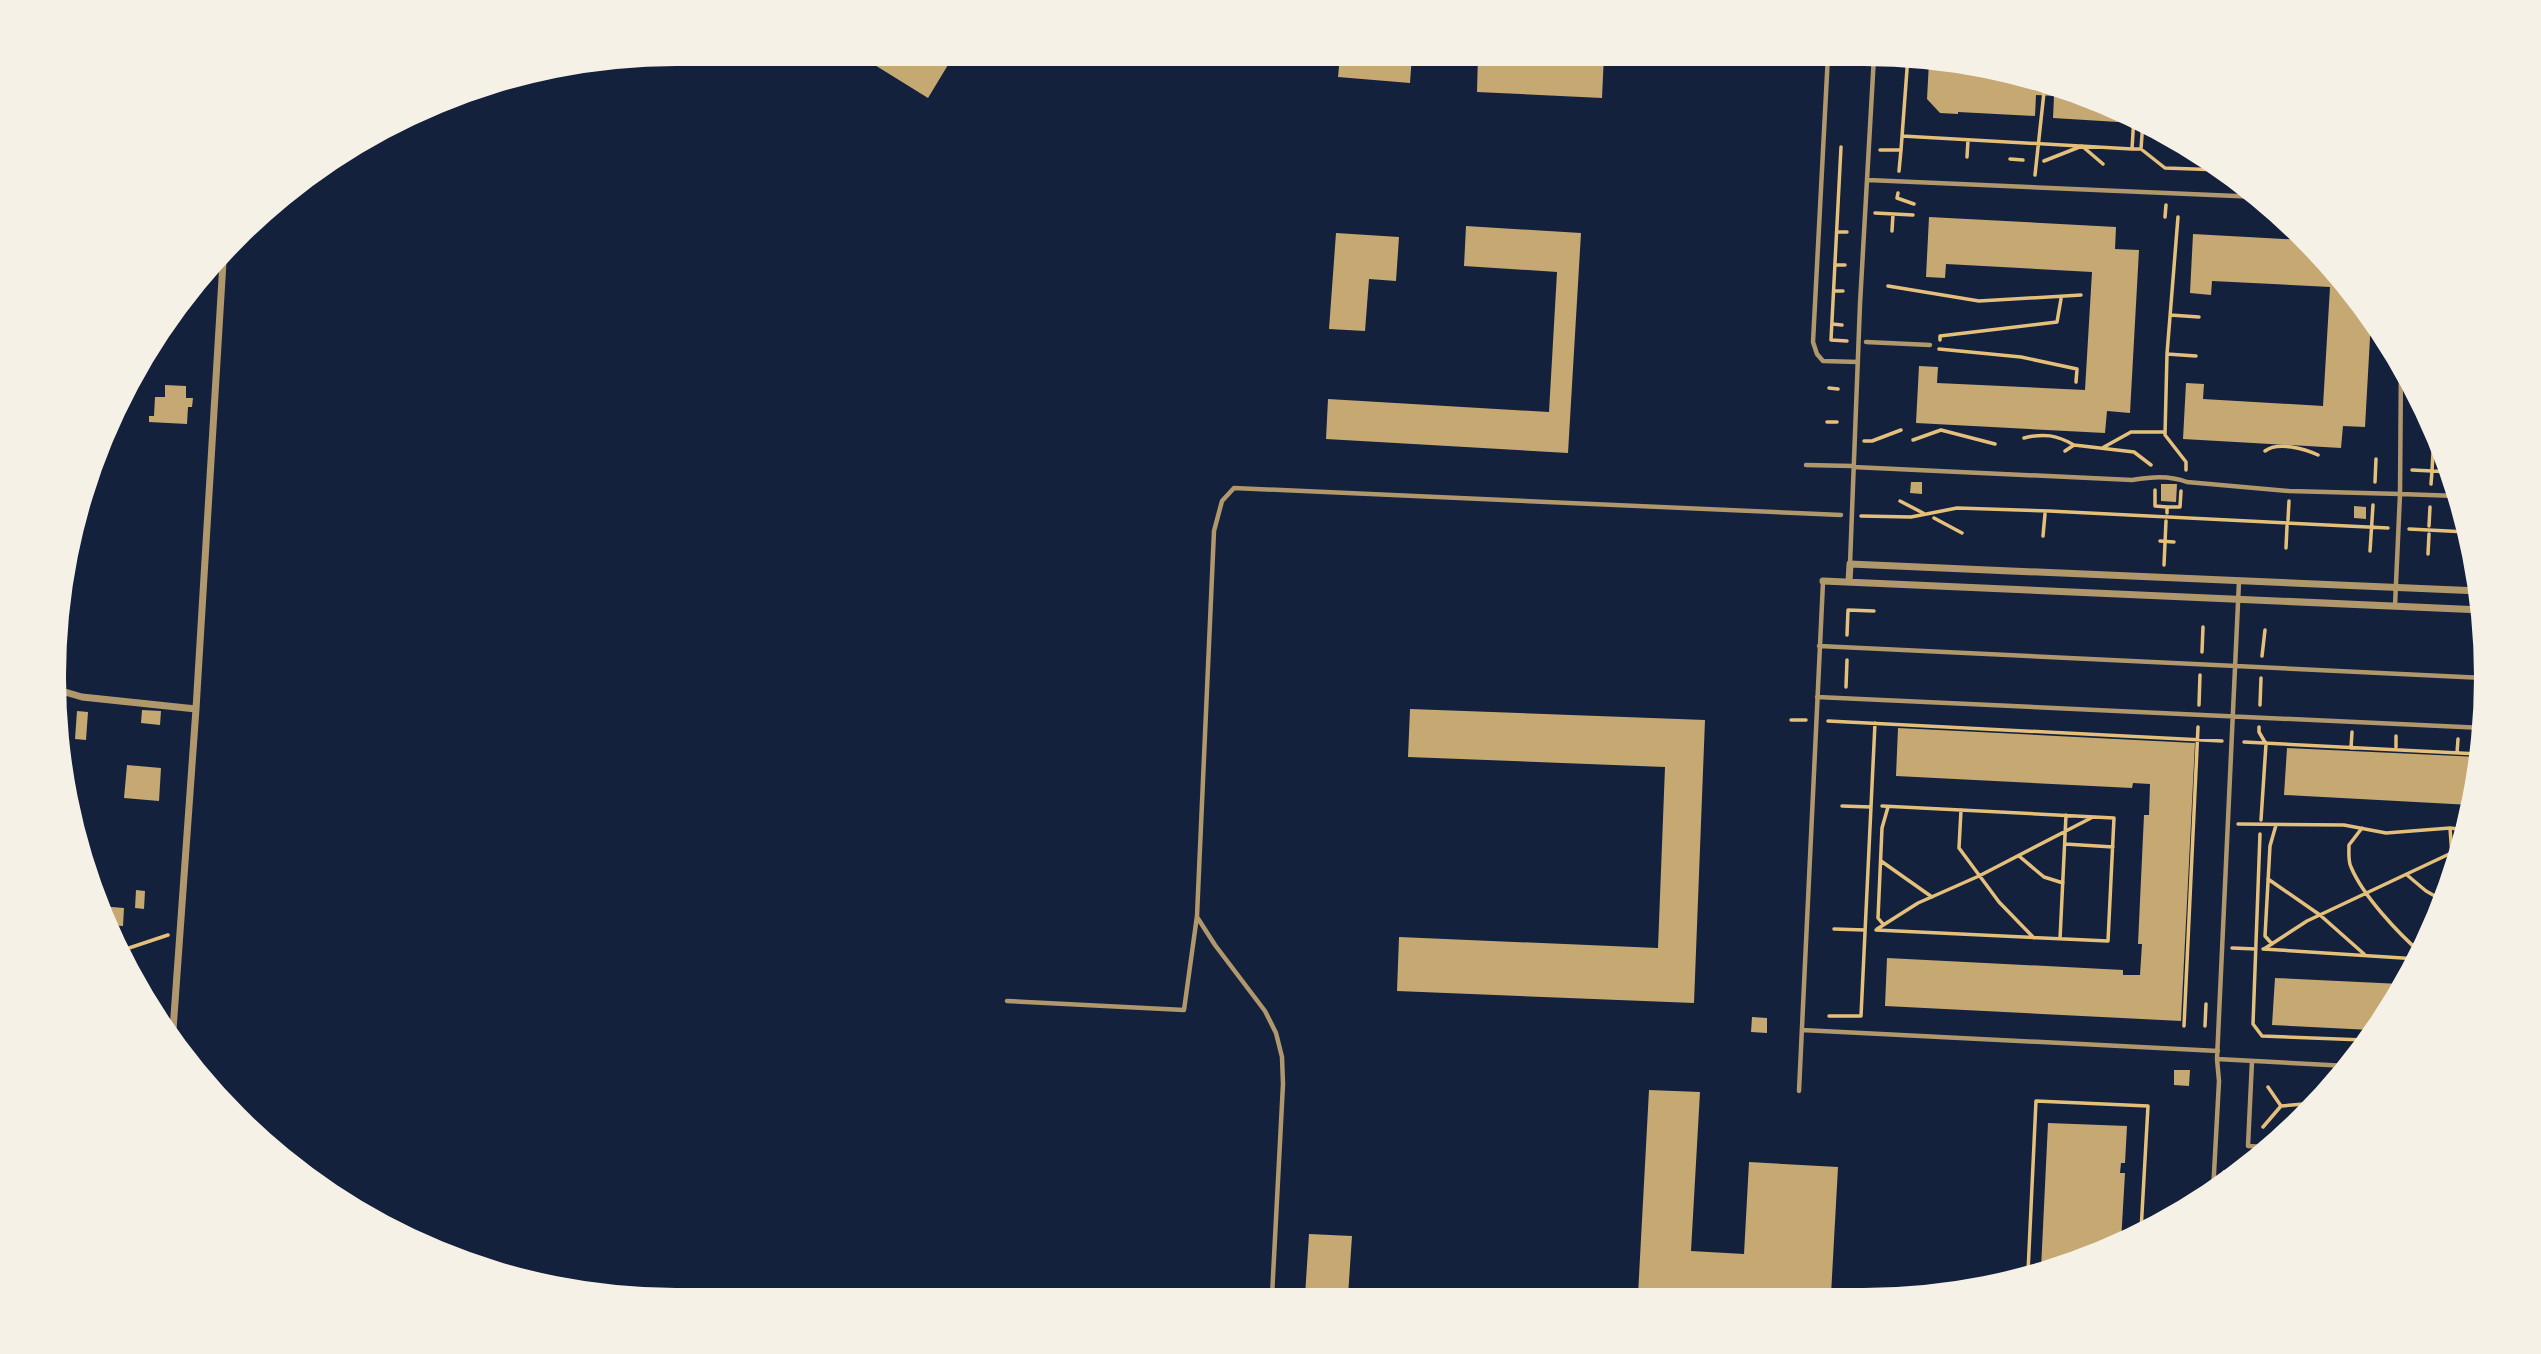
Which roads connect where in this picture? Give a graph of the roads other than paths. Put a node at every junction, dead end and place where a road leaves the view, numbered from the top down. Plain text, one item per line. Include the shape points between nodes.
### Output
1 (1827, 66) edge
2 (1873, 66) edge
3 (1868, 180) junction
4 (2240, 196) edge
5 (223, 269) edge
6 (1866, 342) dead end
7 (1930, 345) road end
8 (1858, 362) junction
9 (2401, 386) edge
10 (1806, 465) dead end
11 (1853, 466) junction
12 (2400, 494) junction
13 (2447, 496) edge
14 (1841, 515) dead end
15 (1850, 564) junction
16 (1823, 581) joint
17 (2239, 581) junction
18 (1849, 582) junction
19 (2396, 588) junction
20 (2468, 591) edge
21 (2239, 599) junction
22 (2395, 606) junction
23 (2470, 609) edge
24 (1819, 646) junction
25 (2236, 667) junction
26 (2474, 678) edge
27 (67, 692) edge
28 (1817, 697) junction
29 (196, 709) junction
30 (2234, 717) junction
31 (2472, 727) edge
32 (1197, 916) junction
33 (1007, 1001) dead end
34 (174, 1022) edge
35 (1802, 1030) junction
36 (2218, 1051) junction
37 (2217, 1059) junction
38 (2252, 1061) junction
39 (2335, 1065) edge
40 (1799, 1091) dead end
41 (2254, 1146) edge
42 (2214, 1177) edge
43 (1272, 1288) edge

1 - 8 lane via 1813,342 1823,361
2 - 3 lane
3 - 4 lane
3 - 8 lane
5 - 29 street
6 - 7 lane
8 - 11 lane
9 - 12 lane
10 - 11 lane
11 - 12 lane via 2132,480 2155,476 2289,491
11 - 15 lane
12 - 13 lane
12 - 19 lane
14 - 32 lane via 1234,488 1222,501 1214,531
15 - 17 street
15 - 18 street
16 - 18 street
16 - 24 lane
17 - 19 street
17 - 21 lane
18 - 21 street
19 - 20 street
19 - 22 lane
21 - 22 street
21 - 25 lane
22 - 23 street
24 - 25 lane
24 - 28 lane
25 - 26 lane
25 - 30 lane
27 - 29 street
28 - 30 lane
28 - 35 lane
29 - 34 street
30 - 31 lane
30 - 36 lane
32 - 33 lane via 1184,1010
32 - 43 lane via 1265,1011 1282,1057
35 - 36 lane
35 - 40 lane
36 - 37 lane
37 - 38 lane
37 - 42 lane
38 - 39 lane
38 - 41 lane via 2248,1146

